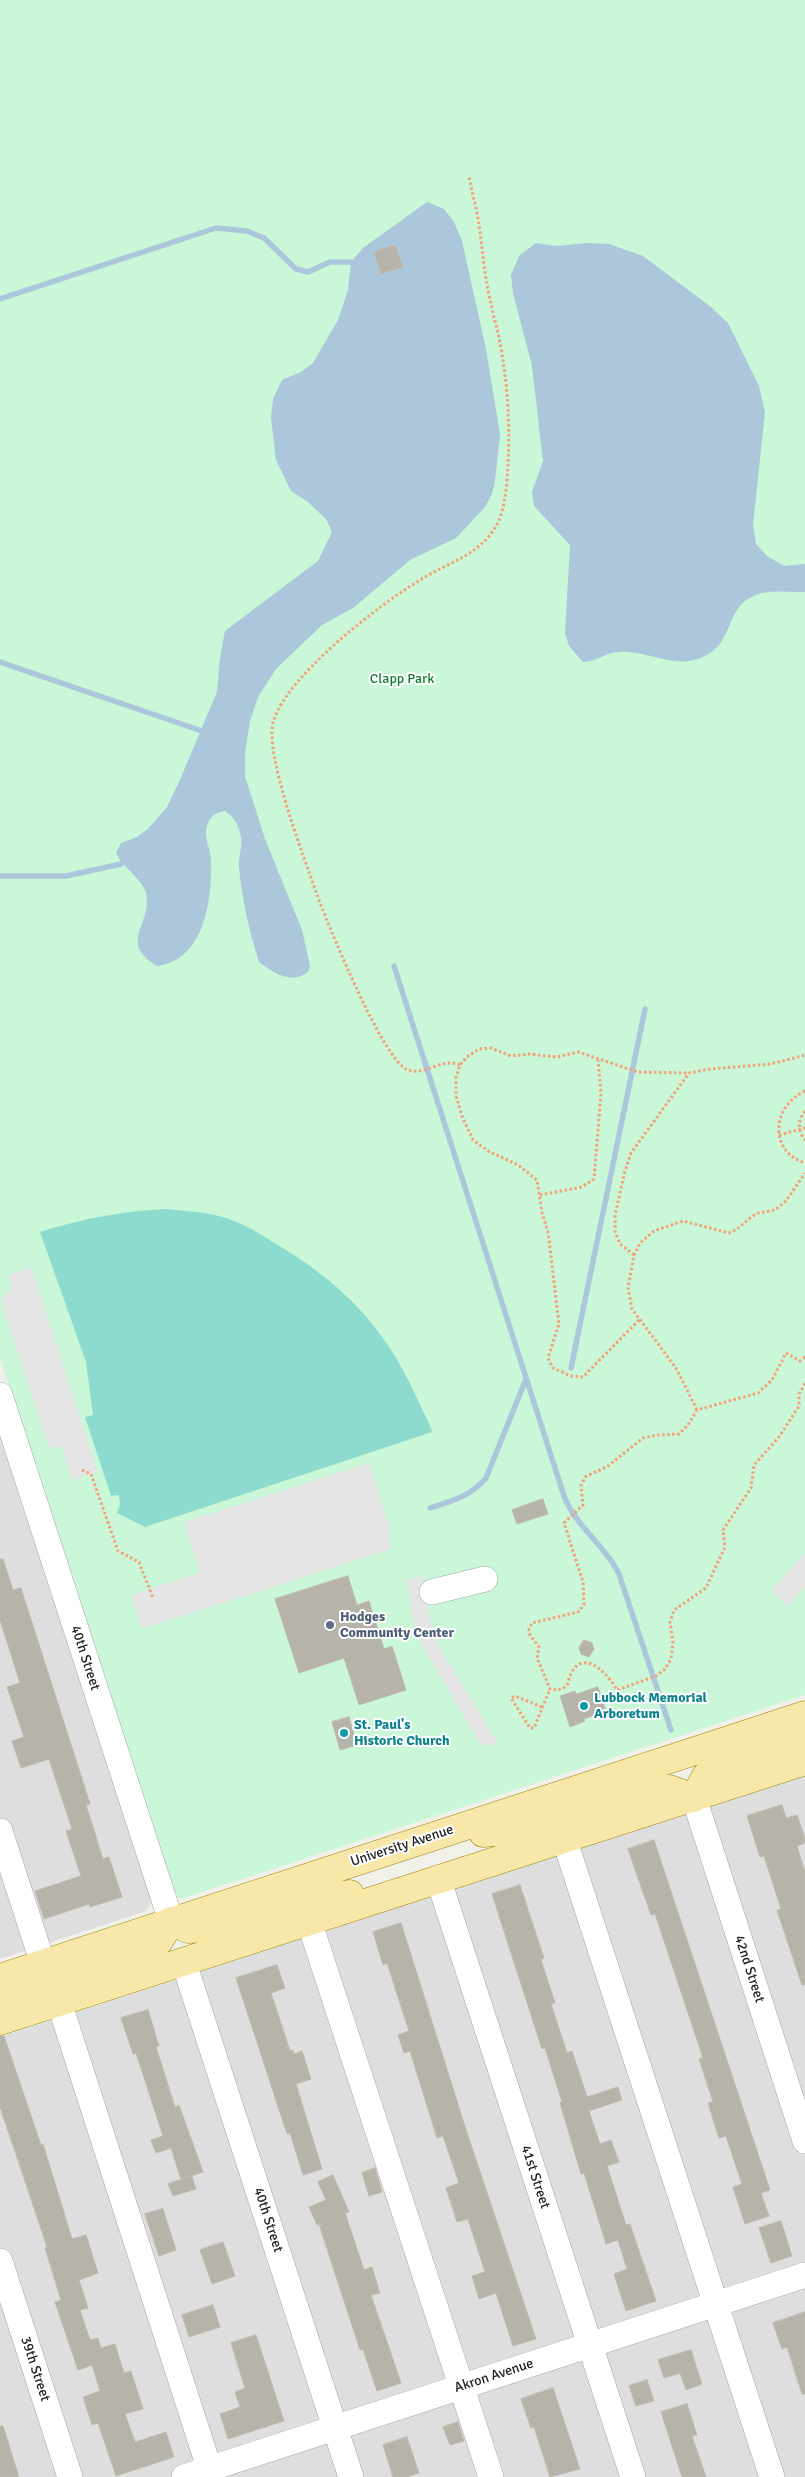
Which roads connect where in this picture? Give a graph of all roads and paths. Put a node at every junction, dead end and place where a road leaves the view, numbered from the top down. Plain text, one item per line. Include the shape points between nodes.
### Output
1 (468, 177) dead end
2 (805, 1055) edge
3 (598, 1060) junction
4 (460, 1065) junction
5 (689, 1073) junction
6 (805, 1091) edge
7 (805, 1111) edge
8 (805, 1128) edge
9 (800, 1130) junction
10 (779, 1135) junction
11 (805, 1140) edge
12 (805, 1163) edge
13 (805, 1173) edge
14 (540, 1195) junction
15 (634, 1255) junction
16 (639, 1320) junction
17 (805, 1356) edge
18 (800, 1361) junction
19 (805, 1364) edge
20 (805, 1383) edge
21 (2, 1407) edge
22 (697, 1410) junction
23 (82, 1470) dead end
24 (484, 1579) dead end
25 (432, 1592) dead end
26 (153, 1598) dead end
27 (550, 1689) junction
28 (542, 1707) junction
29 (805, 1715) edge
30 (805, 1735) edge
31 (805, 1761) edge
32 (694, 1798) junction
33 (0, 1831) edge
34 (564, 1838) junction
35 (424, 1839) junction
36 (432, 1880) junction
37 (171, 1921) junction
38 (309, 1921) junction
39 (184, 1963) junction
40 (43, 1964) junction
41 (0, 1978) edge
42 (59, 2002) junction
43 (0, 2006) edge
44 (0, 2020) edge
45 (805, 2141) edge
46 (0, 2260) edge
47 (805, 2275) edge
48 (716, 2304) junction
49 (590, 2345) junction
50 (461, 2387) junction
51 (335, 2428) junction
52 (210, 2473) edge
53 (70, 2477) edge
54 (184, 2477) edge
55 (351, 2477) edge
56 (491, 2477) edge
57 (633, 2477) edge
58 (772, 2477) edge

1 - 4 path via 502,354 510,426 507,484 500,518 479,548 419,580 346,635 297,681 282,702 272,725 273,754 295,833 320,902 379,1033 399,1066 410,1071 444,1063
2 - 5 path via 772,1064
3 - 4 path via 578,1052 557,1057 511,1056 491,1048 479,1049
3 - 5 path via 638,1072
3 - 14 path via 602,1092 594,1179 582,1187
4 - 14 path via 456,1096 473,1140 532,1175 537,1180
5 - 15 path via 631,1153 625,1171 615,1215 615,1231 620,1244
6 - 10 path via 796,1096 780,1115
7 - 9 path via 799,1122
8 - 9 path
9 - 10 path
9 - 11 path
10 - 12 path via 781,1146 794,1160
13 - 15 path via 786,1201 774,1210 758,1213 729,1233 683,1221 654,1231 640,1243
14 - 16 path via 548,1232 559,1324 548,1358 553,1368 583,1377
15 - 16 path via 628,1288 632,1310
16 - 22 path via 676,1368
17 - 18 path
18 - 19 path
18 - 22 path via 786,1354 772,1380 758,1393
20 - 27 path via 799,1394 799,1406 779,1437 754,1465 751,1488 723,1530 725,1547 706,1588 674,1610 670,1622 671,1659 665,1669 656,1676 617,1690 605,1671 582,1662 570,1673 567,1686
21 - 37 street, 40th Street
22 - 27 path via 679,1434 643,1438 608,1466 585,1478 581,1486 583,1505 564,1523 583,1582 584,1605 578,1612 532,1623 529,1629 530,1636 539,1647 537,1658
23 - 26 path via 91,1474 118,1550 139,1562
24 - 25 street
27 - 28 path
28 - 28 path via 534,1728 530,1728 511,1698 515,1696
29 - 35 main road, University Avenue
30 - 32 main road via 733,1760 706,1776
31 - 32 main road
32 - 34 main road
32 - 35 main road via 668,1789 630,1793 514,1830
32 - 45 street, 42nd Street
33 - 40 street
34 - 36 main road
34 - 48 street
35 - 37 main road, University Avenue
36 - 37 main road via 306,1901 222,1927 188,1930
36 - 38 main road
36 - 49 street, 41st Street
37 - 40 main road, University Avenue
37 - 43 main road via 159,1941 135,1954 25,1991
38 - 39 main road
38 - 50 street
39 - 42 main road
39 - 51 street, 40th Street
40 - 41 main road, University Avenue
42 - 44 main road
42 - 52 street
46 - 53 street, 39th Street
47 - 48 street, Akron Avenue
48 - 49 street, Akron Avenue
48 - 58 street
49 - 50 street, Akron Avenue
49 - 57 street, 41st Street
50 - 51 street, Akron Avenue
50 - 56 street
51 - 52 street, Akron Avenue
51 - 55 street, 40th Street
52 - 54 street, Akron Avenue

